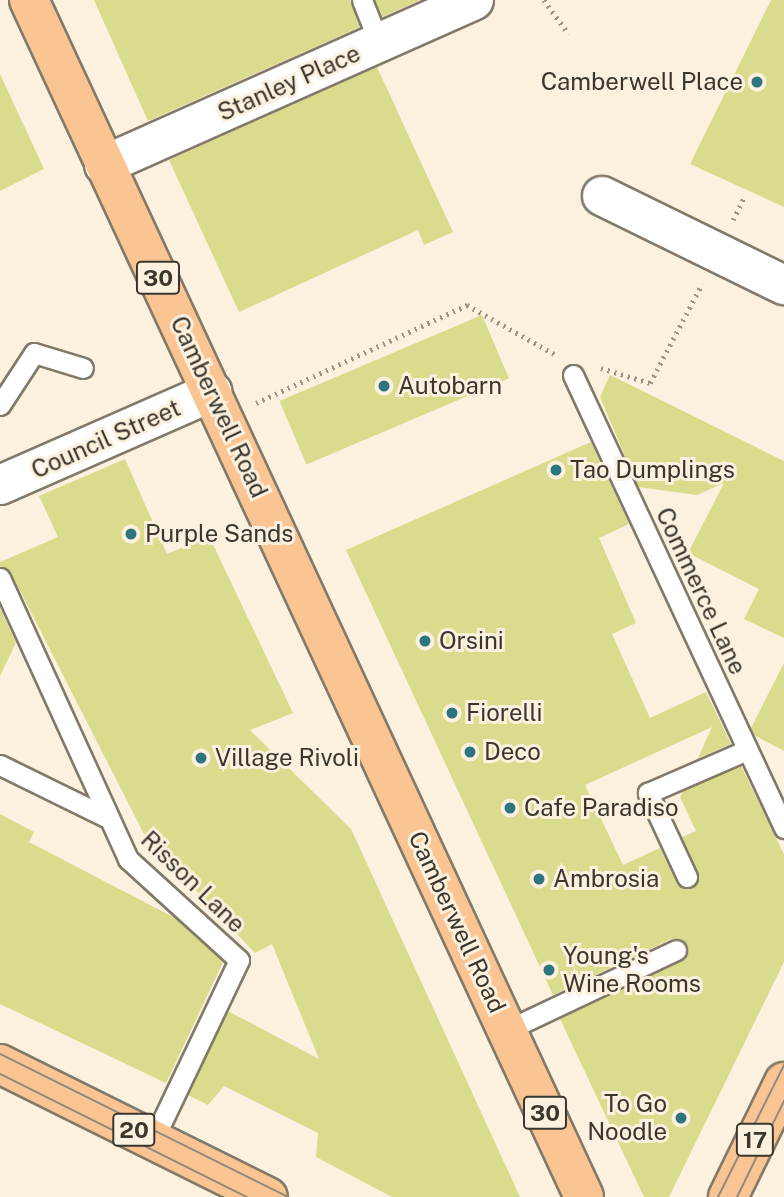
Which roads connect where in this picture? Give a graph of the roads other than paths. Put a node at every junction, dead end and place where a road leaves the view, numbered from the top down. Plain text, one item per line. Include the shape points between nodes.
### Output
1 (29, 0) edge
2 (362, 0) edge
3 (474, 0) edge
4 (379, 43) junction
5 (104, 165) junction
6 (602, 195) dead end
7 (784, 285) edge
8 (577, 366) road end
9 (83, 368) dead end
10 (0, 405) edge
11 (218, 405) junction
12 (0, 485) edge
13 (0, 578) edge
14 (747, 750) junction
15 (0, 765) edge
16 (106, 817) junction
17 (784, 828) edge
18 (687, 877) dead end
19 (676, 950) dead end
20 (507, 1030) junction
21 (0, 1065) edge
22 (784, 1083) edge
23 (153, 1140) junction
24 (268, 1197) edge
25 (584, 1197) edge
26 (728, 1197) edge

1 - 5 main road, Camberwell Road / 30
2 - 4 lane
3 - 4 street, Stanley Place
4 - 5 street, Stanley Place
5 - 11 main road, Camberwell Road / 30
6 - 7 street
8 - 14 lane, Commerce Lane
9 - 10 lane via 34,353
11 - 12 street, Council Street
11 - 20 main road, Camberwell Road / 30
13 - 16 lane, Risson Lane
14 - 17 lane, Commerce Lane
14 - 18 lane via 648,793
15 - 16 lane
16 - 23 lane, Risson Lane via 128,859 239,960
19 - 20 lane
20 - 25 main road, Camberwell Road / 30
21 - 23 main road, 20
22 - 26 main road, 17
23 - 24 main road, 20

